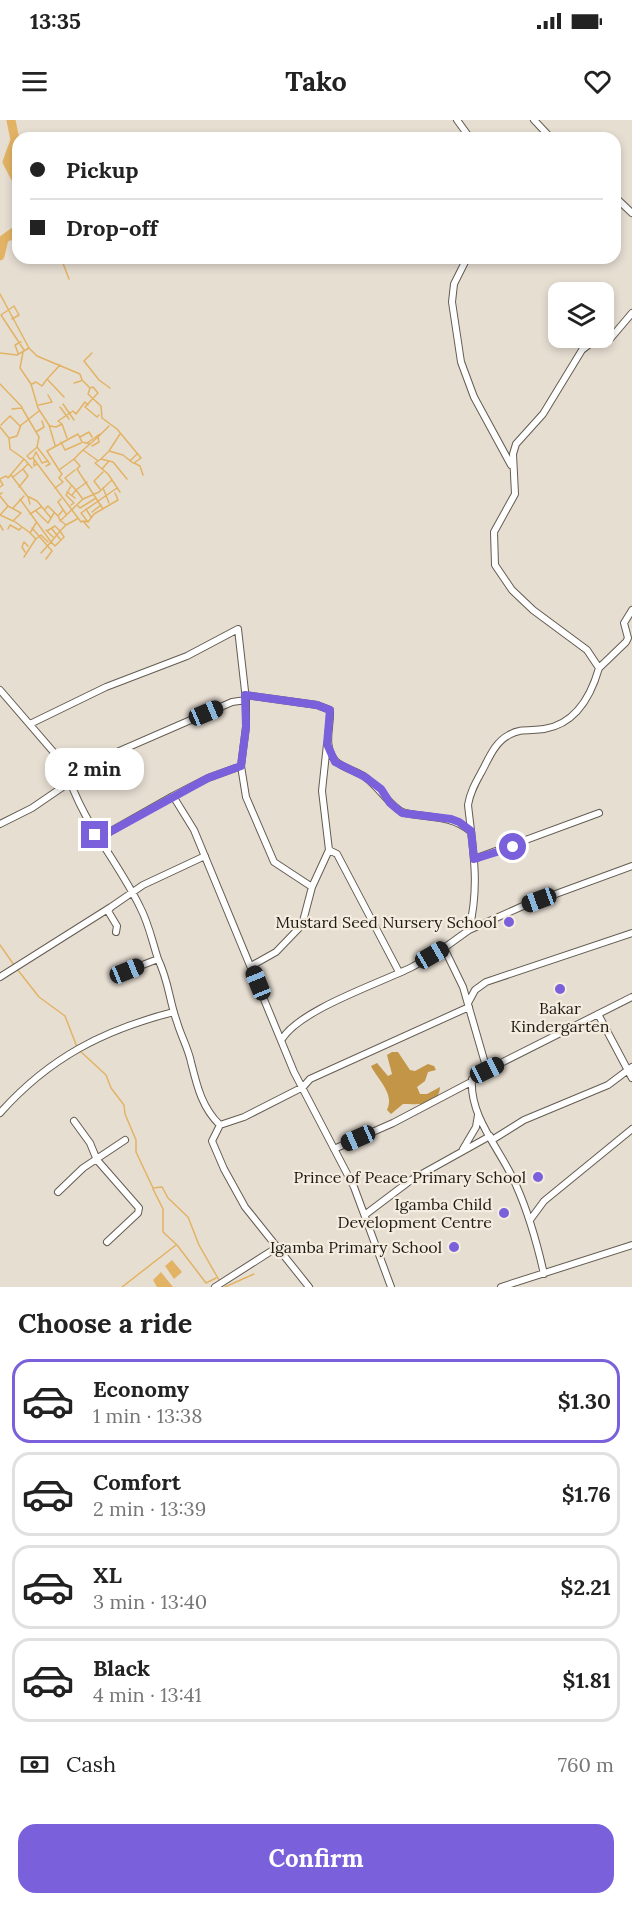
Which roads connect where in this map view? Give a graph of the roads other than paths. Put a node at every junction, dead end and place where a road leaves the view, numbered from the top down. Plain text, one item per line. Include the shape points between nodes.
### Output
1 (534, 120) edge
2 (545, 132) edge
3 (621, 203) edge
4 (632, 213) edge
5 (464, 264) edge
6 (632, 313) edge
7 (514, 471) junction
8 (632, 610) edge
9 (630, 639) edge
10 (598, 668) junction
11 (0, 690) edge
12 (245, 697) junction
13 (32, 723) junction
14 (327, 744) junction
15 (241, 766) junction
16 (66, 769) junction
17 (78, 769) junction
18 (70, 782) junction
19 (173, 796) junction
20 (599, 813) dead end
21 (0, 824) edge
22 (471, 831) junction
23 (97, 839) junction
24 (329, 850) junction
25 (205, 856) junction
26 (474, 859) junction
27 (632, 866) edge
28 (312, 887) junction
29 (132, 894) junction
30 (111, 907) junction
31 (469, 930) junction
32 (116, 932) dead end
33 (632, 933) edge
34 (444, 948) junction
35 (158, 960) junction
36 (251, 966) junction
37 (399, 972) junction
38 (114, 976) dead end
39 (0, 977) edge
40 (632, 997) edge
41 (469, 1005) junction
42 (174, 1012) junction
43 (598, 1014) junction
44 (275, 1026) junction
45 (290, 1026) junction
46 (282, 1039) junction
47 (487, 1070) junction
48 (631, 1072) edge
49 (471, 1082) junction
50 (303, 1087) junction
51 (0, 1113) edge
52 (478, 1114) junction
53 (74, 1121) dead end
54 (220, 1125) junction
55 (632, 1129) edge
56 (491, 1138) junction
57 (125, 1140) dead end
58 (334, 1149) junction
59 (460, 1153) junction
60 (97, 1160) junction
61 (58, 1192) dead end
62 (366, 1214) junction
63 (530, 1220) junction
64 (107, 1242) dead end
65 (632, 1245) edge
66 (276, 1248) junction
67 (544, 1274) junction
68 (215, 1287) edge
69 (309, 1287) edge
70 (391, 1287) edge
71 (501, 1287) edge

1 - 2 street
3 - 4 street
5 - 7 street via 454,284 452,302 461,362 474,397
6 - 7 street via 610,339 591,343 582,350 543,414 516,444
7 - 10 street via 514,494 494,532 495,566 512,590 587,650
8 - 9 street via 624,623
9 - 10 street
10 - 22 street via 590,693 569,720 543,729 522,729 499,742 469,795
11 - 13 street
12 - 13 street via 238,629 187,656 106,687
12 - 14 street via 330,710
12 - 15 street
12 - 17 street
13 - 16 street
14 - 22 street via 335,762 381,789 402,813 451,819
14 - 24 street via 322,791
15 - 19 street
15 - 28 street via 246,797 274,862
16 - 17 street
16 - 18 street
17 - 18 street
18 - 21 street
18 - 23 street
19 - 23 street
19 - 25 street
20 - 26 street
22 - 26 street
23 - 29 street
24 - 28 street
24 - 37 street via 337,854
25 - 29 street
25 - 36 street
26 - 31 street via 476,888
27 - 31 street
28 - 36 street via 302,925 276,952
29 - 30 street
29 - 35 street via 150,927
30 - 32 street via 108,911 117,926
30 - 39 street
31 - 34 street
33 - 41 street via 486,981 475,990
34 - 37 street
34 - 41 street
35 - 38 street
35 - 42 street via 170,987
36 - 44 street
37 - 45 street
40 - 43 street
41 - 47 street
41 - 50 street via 310,1079
42 - 51 street via 118,1028 78,1049 30,1082
42 - 54 street via 205,1106
43 - 47 street
43 - 48 street
44 - 45 street
44 - 46 street
45 - 46 street
46 - 50 street
47 - 49 street
48 - 56 street
49 - 52 street
49 - 58 street
50 - 54 street
50 - 58 street
52 - 56 street
52 - 59 street via 476,1126
53 - 60 street
54 - 66 street via 212,1141 224,1169 245,1207
55 - 63 street via 544,1201
56 - 59 street
56 - 63 street via 516,1183
57 - 60 street
58 - 62 street
59 - 62 street via 411,1180
60 - 61 street
60 - 64 street via 139,1209
62 - 70 street
63 - 67 street
65 - 67 street
66 - 68 street
66 - 69 street
67 - 71 street

